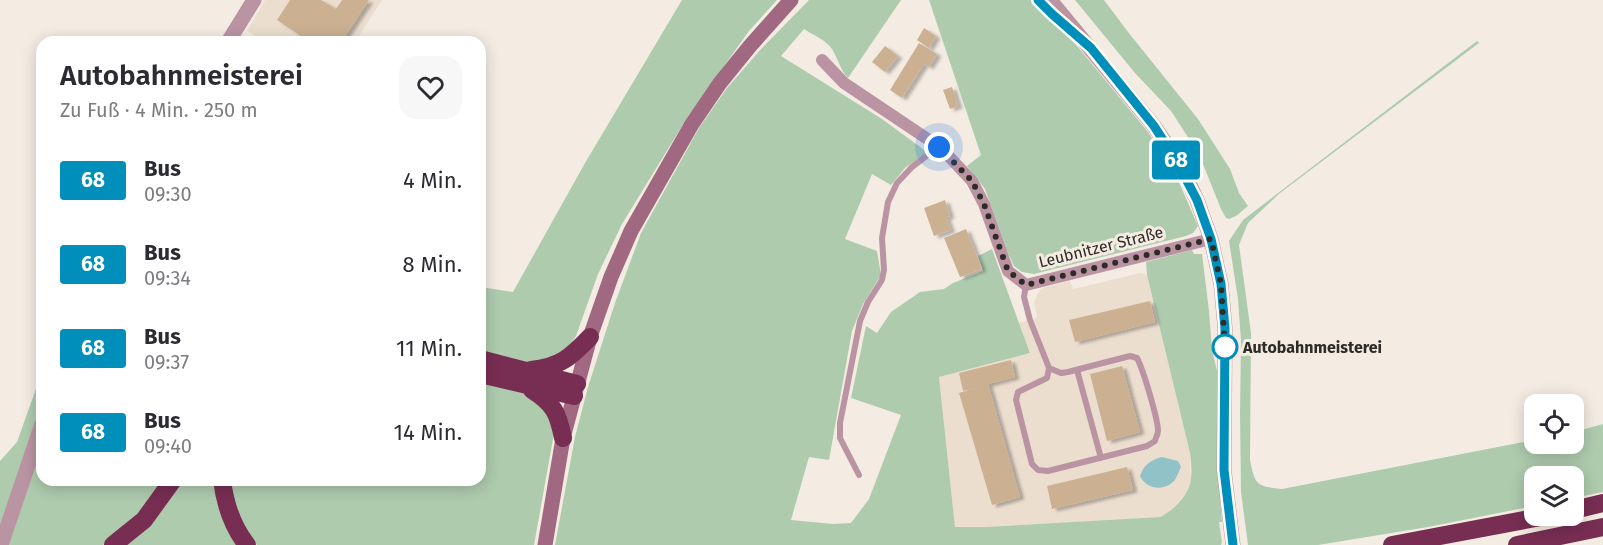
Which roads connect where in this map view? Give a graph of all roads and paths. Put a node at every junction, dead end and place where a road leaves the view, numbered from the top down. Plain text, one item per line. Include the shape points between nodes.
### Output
1 (254, 0) edge
2 (791, 0) edge
3 (1038, 0) edge
4 (1050, 0) edge
5 (232, 36) edge
6 (1091, 48) junction
7 (822, 60) dead end
8 (939, 147) junction
9 (1211, 239) junction
10 (1026, 285) junction
11 (590, 337) junction
12 (486, 362) edge
13 (1049, 368) junction
14 (1077, 370) junction
15 (486, 375) edge
16 (524, 378) junction
17 (575, 390) junction
18 (564, 438) junction
19 (36, 441) edge
20 (1101, 458) junction
21 (859, 475) dead end
22 (169, 486) edge
23 (223, 486) edge
24 (1603, 503) edge
25 (1584, 508) edge
26 (1524, 520) edge
27 (1603, 527) edge
28 (1, 545) edge
29 (113, 545) edge
30 (247, 545) edge
31 (545, 545) edge
32 (1233, 545) edge
33 (1392, 545) edge
34 (1517, 545) edge

1 - 5 street
2 - 11 main road via 720,83 692,124 631,231
3 - 6 street
4 - 6 street
6 - 9 street via 1174,157 1197,200
7 - 8 street, Leubnitzer Straße via 844,83
8 - 10 street, Leubnitzer Straße via 972,181 1008,271
8 - 21 lane via 897,183 888,202 882,238 882,280 860,321 840,423 840,438
9 - 10 street, Leubnitzer Straße
9 - 32 street via 1225,328 1224,470
10 - 13 lane via 1024,297 1030,320
11 - 16 highway via 571,357
11 - 17 main road
12 - 16 highway
13 - 14 lane via 1061,372
13 - 20 lane via 1047,378 1018,392 1016,400 1032,464 1038,470 1048,471
14 - 20 lane
14 - 20 lane via 1130,356 1142,366 1158,430 1155,441
15 - 16 highway
16 - 17 highway
16 - 18 highway via 546,398 559,418
17 - 18 main road
18 - 31 main road
19 - 28 street
22 - 29 highway via 144,520
23 - 30 highway via 231,518
24 - 25 highway
26 - 33 highway
27 - 34 highway

